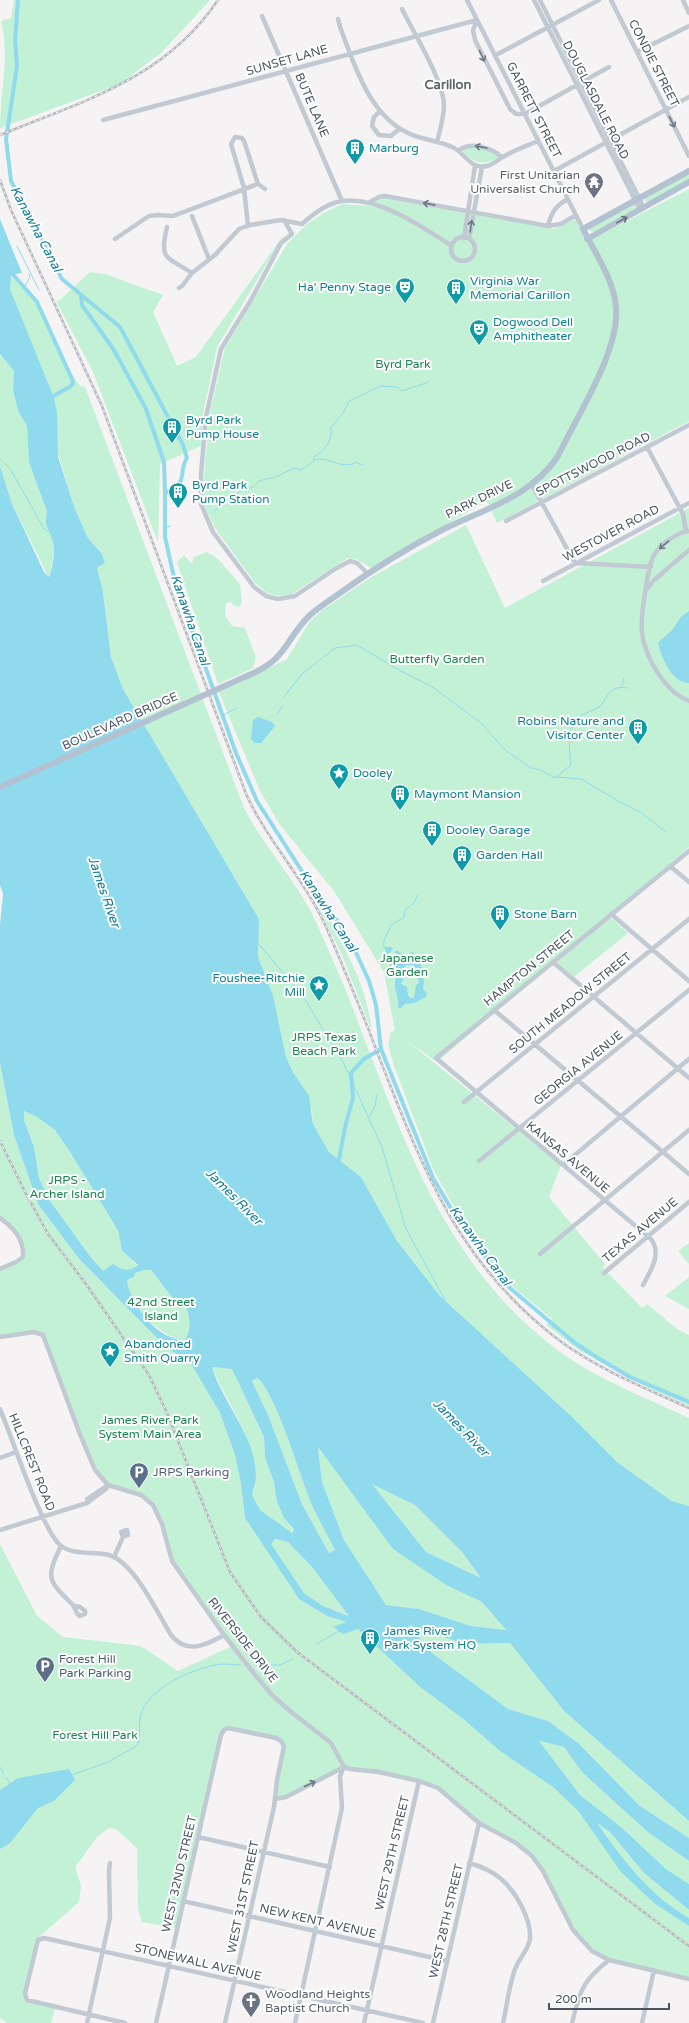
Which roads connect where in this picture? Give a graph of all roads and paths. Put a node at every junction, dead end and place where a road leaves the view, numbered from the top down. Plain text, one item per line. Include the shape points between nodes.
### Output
1 (467, 0) edge
2 (534, 0) edge
3 (540, 0) edge
4 (599, 0) edge
5 (611, 0) edge
6 (683, 0) edge
7 (402, 9) dead end
8 (689, 13) edge
9 (262, 16) dead end
10 (338, 18) dead end
11 (477, 20) junction
12 (550, 26) junction
13 (689, 26) edge
14 (416, 37) junction
15 (637, 52) junction
16 (350, 53) junction
17 (496, 56) junction
18 (608, 68) dead end
19 (286, 71) junction
20 (580, 84) junction
21 (689, 97) edge
22 (666, 110) junction
23 (380, 111) junction
24 (525, 114) junction
25 (103, 120) dead end
26 (399, 129) junction
27 (538, 141) junction
28 (608, 141) junction
29 (437, 142) junction
30 (458, 150) junction
31 (689, 156) edge
32 (502, 157) junction
33 (475, 166) junction
34 (482, 167) junction
35 (554, 171) junction
36 (689, 171) edge
37 (689, 182) edge
38 (258, 184) junction
39 (244, 188) junction
40 (265, 189) dead end
41 (568, 199) junction
42 (638, 199) junction
43 (342, 201) junction
44 (370, 202) junction
45 (642, 209) junction
46 (467, 212) junction
47 (473, 212) junction
48 (576, 215) junction
49 (192, 216) dead end
50 (284, 220) junction
51 (248, 226) junction
52 (548, 226) junction
53 (168, 228) dead end
54 (582, 229) junction
55 (464, 238) junction
56 (469, 239) junction
57 (587, 239) junction
58 (115, 240) dead end
59 (452, 246) junction
60 (209, 259) junction
61 (192, 273) junction
62 (179, 288) dead end
63 (689, 425) edge
64 (647, 447) junction
65 (532, 485) junction
66 (541, 502) junction
67 (689, 503) edge
68 (679, 508) junction
69 (506, 521) dead end
70 (687, 531) edge
71 (689, 550) edge
72 (574, 563) junction
73 (651, 567) junction
74 (367, 573) junction
75 (543, 581) dead end
76 (647, 590) junction
77 (249, 676) joint
78 (689, 701) edge
79 (0, 787) edge
80 (689, 851) edge
81 (670, 866) junction
82 (689, 882) edge
83 (611, 914) junction
84 (689, 920) edge
85 (652, 950) junction
86 (553, 962) junction
87 (689, 981) edge
88 (689, 990) edge
89 (594, 997) junction
90 (494, 1010) junction
91 (636, 1033) junction
92 (535, 1045) junction
93 (437, 1056) joint
94 (689, 1059) edge
95 (678, 1068) junction
96 (689, 1078) edge
97 (578, 1080) junction
98 (476, 1092) junction
99 (464, 1102) dead end
100 (620, 1116) junction
101 (519, 1128) junction
102 (689, 1130) edge
103 (663, 1152) junction
104 (479, 1161) dead end
105 (562, 1165) junction
106 (689, 1174) edge
107 (604, 1201) junction
108 (689, 1202) edge
109 (0, 1218) edge
110 (648, 1237) junction
111 (540, 1254) dead end
112 (0, 1269) edge
113 (604, 1273) dead end
114 (643, 1285) dead end
115 (0, 1337) edge
116 (0, 1409) edge
117 (16, 1452) junction
118 (0, 1458) edge
119 (108, 1485) junction
120 (42, 1516) junction
121 (0, 1530) edge
122 (123, 1537) dead end
123 (60, 1546) junction
124 (114, 1557) junction
125 (75, 1606) dead end
126 (224, 1635) junction
127 (224, 1730) joint
128 (344, 1767) junction
129 (419, 1781) junction
130 (275, 1799) junction
131 (479, 1823) junction
132 (198, 1837) junction
133 (263, 1851) junction
134 (110, 1863) dead end
135 (470, 1863) junction
136 (330, 1867) junction
137 (184, 1901) junction
138 (249, 1916) junction
139 (315, 1931) junction
140 (382, 1946) junction
141 (102, 1951) junction
142 (609, 1960) junction
143 (447, 1961) junction
144 (169, 1966) junction
145 (654, 1970) junction
146 (689, 1979) edge
147 (235, 1981) junction
148 (301, 1996) junction
149 (367, 2010) junction
150 (88, 2015) junction
151 (86, 2023) edge
152 (125, 2023) edge
153 (156, 2023) edge
154 (225, 2023) edge
155 (295, 2023) edge
156 (364, 2023) edge
157 (424, 2023) edge
158 (433, 2023) edge
159 (503, 2023) edge
160 (572, 2023) edge
161 (642, 2023) edge

1 - 11 street, GARRETT STREET
2 - 12 street, DOUGLASDALE ROAD
3 - 12 street, DOUGLASDALE ROAD
4 - 12 street
5 - 15 street, CONDIE STREET
6 - 8 street
7 - 14 street
9 - 19 street, BUTE LANE
10 - 16 street
11 - 14 street, SUNSET LANE
11 - 17 street, GARRETT STREET
11 -> 24 street via 472,30 473,35 494,78 513,112
12 - 17 street
12 - 20 street, DOUGLASDALE ROAD
13 - 15 street
14 - 16 street, SUNSET LANE
14 - 29 street via 438,81 443,97 444,107
15 - 22 street, CONDIE STREET
16 - 19 street, SUNSET LANE
16 - 23 street
17 - 24 street, GARRETT STREET
18 - 20 street
19 - 25 street, SUNSET LANE
19 - 43 street, BUTE LANE
20 - 24 street
20 - 28 street, DOUGLASDALE ROAD
21 - 22 street
22 - 28 street
22 -> 31 street, CONDIE STREET
23 - 26 street
23 - 26 street via 374,117 372,126 379,135 391,136
24 - 27 street, GARRETT STREET
26 - 29 street
27 - 32 street
27 - 35 street, GARRETT STREET
28 - 35 street
28 - 42 street, DOUGLASDALE ROAD
29 - 30 street
32 -> 30 street via 489,149 477,146 467,146
30 - 33 street
32 - 34 street via 491,165
33 - 34 street
33 - 46 street
34 - 47 street
35 - 41 street, GARRETT STREET
36 - 42 main road
37 - 45 main road
38 - 39 street
38 - 39 street via 244,141 242,138 235,138 231,144
38 - 40 street
39 - 51 street
39 - 58 street via 173,216 149,216
41 - 48 street, GARRETT STREET
41 - 52 street via 555,208
42 - 45 street, DOUGLASDALE ROAD
42 - 54 main road
43 - 44 street
43 - 50 street via 322,209 302,224
46 -> 44 street via 385,196
44 - 59 street
57 -> 45 main road
46 - 47 street
46 - 55 street
47 - 52 street
56 -> 47 street
48 - 52 street via 561,224
48 - 54 street, GARRETT STREET
49 - 60 street
50 - 51 street
50 - 74 street via 292,234 281,243 251,300 220,349 206,417 201,504 213,532 254,587 266,596 278,599 295,596 350,561 358,563
51 - 60 street via 235,232
53 - 61 street via 164,252 168,258
54 - 57 main road, PARK DRIVE
55 - 56 street
55 - 59 street via 458,239
56 - 59 street via 475,251 466,261 454,256
57 - 65 main road, PARK DRIVE via 610,283 616,307 616,327 612,345 558,456
60 - 61 street
61 - 62 street
63 - 64 street, SPOTTSWOOD ROAD
64 - 66 street, SPOTTSWOOD ROAD
64 - 68 street
65 - 66 street
65 - 74 main road, PARK DRIVE via 495,506 442,530
66 - 69 street, SPOTTSWOOD ROAD
66 - 72 street
67 - 68 street, WESTOVER ROAD
68 - 70 street
68 - 72 street, WESTOVER ROAD
70 -> 73 street via 662,546 654,555
71 - 76 street via 653,580
72 - 73 street
72 - 75 street, WESTOVER ROAD
73 - 76 street
74 - 77 main road, PARK DRIVE via 310,615 272,664
76 - 78 street via 641,618 647,653 669,686
77 - 79 main road, BOULEVARD BRIDGE, bridge
80 - 81 street, HAMPTON STREET
81 - 82 street
81 - 83 street, HAMPTON STREET
83 - 85 street
83 - 86 street, HAMPTON STREET
84 - 85 street, SOUTH MEADOW STREET
85 - 87 street
85 - 89 street, SOUTH MEADOW STREET
86 - 89 street
86 - 90 street, HAMPTON STREET
88 - 91 street, GEORGIA AVENUE
89 - 91 street
89 - 92 street, SOUTH MEADOW STREET
90 - 92 street
90 - 93 street, HAMPTON STREET
91 - 95 street
91 - 97 street, GEORGIA AVENUE
92 - 97 street
92 - 98 street, SOUTH MEADOW STREET
93 - 98 street, KANSAS AVENUE via 437,1060
94 - 95 street
95 - 96 street
95 - 100 street
97 - 100 street
97 - 101 street, GEORGIA AVENUE
98 - 99 street, SOUTH MEADOW STREET
98 - 101 street, KANSAS AVENUE
100 - 103 street
100 - 105 street
101 - 104 street, GEORGIA AVENUE
101 - 105 street, KANSAS AVENUE
102 - 103 street
103 - 106 street
103 - 107 street
105 - 107 street, KANSAS AVENUE
107 - 110 street, KANSAS AVENUE
107 - 111 street
108 - 110 street, TEXAS AVENUE
109 - 112 street via 13,1228 23,1247 23,1257
110 - 113 street, TEXAS AVENUE
110 - 114 street, KANSAS AVENUE via 655,1246 656,1255
115 - 119 street via 34,1332 43,1335 92,1464
116 - 117 street, HILLCREST ROAD
117 - 118 street
117 - 120 street, HILLCREST ROAD
119 - 120 street via 82,1504
119 - 126 street, RIVERSIDE DRIVE via 141,1495 153,1505 162,1524 172,1561
120 - 121 street
120 - 123 street, HILLCREST ROAD
122 - 124 street
123 - 124 street
123 - 125 street via 51,1569 52,1580 56,1588
124 - 126 street via 134,1573 171,1635 179,1643 201,1646
126 - 128 street, RIVERSIDE DRIVE via 272,1695 329,1741
127 - 130 street, WEST 31ST STREET via 228,1728 278,1738 283,1742
127 - 132 street, WEST 32ND STREET
128 - 129 street
130 -> 128 street via 286,1797
128 - 136 street via 340,1776 342,1808
129 - 131 street via 441,1790
129 - 140 street, WEST 29TH STREET
130 - 133 street, WEST 31ST STREET
131 - 135 street, WEST 28TH STREET
131 - 142 street via 516,1843 532,1856 543,1871 577,1936 592,1951
132 - 133 street
132 - 137 street, WEST 32ND STREET
133 - 136 street
133 - 138 street, WEST 31ST STREET
134 - 141 street via 110,1918
135 - 143 street, WEST 28TH STREET
135 - 159 street via 487,1869 506,1882 517,1896 527,1918 529,1942 514,1974
136 - 139 street
137 - 138 street, NEW KENT AVENUE
137 - 144 street, WEST 32ND STREET
138 - 139 street, NEW KENT AVENUE
138 - 147 street, WEST 31ST STREET
139 - 140 street, NEW KENT AVENUE
139 - 148 street
140 - 143 street, NEW KENT AVENUE
140 - 149 street, WEST 29TH STREET
141 - 144 street, STONEWALL AVENUE
141 - 150 street
141 - 150 street, STONEWALL AVENUE via 39,1938 25,1993 31,2002
142 - 145 street
142 - 160 street via 590,1975 583,1985
143 - 158 street, WEST 28TH STREET
144 - 147 street, STONEWALL AVENUE
144 - 153 street, WEST 32ND STREET
145 - 146 street
145 - 161 street
147 - 148 street, STONEWALL AVENUE
147 - 154 street, WEST 31ST STREET
148 - 149 street, STONEWALL AVENUE
148 - 155 street
149 - 156 street, WEST 29TH STREET
149 - 157 street, STONEWALL AVENUE
150 - 151 street
150 - 152 street

